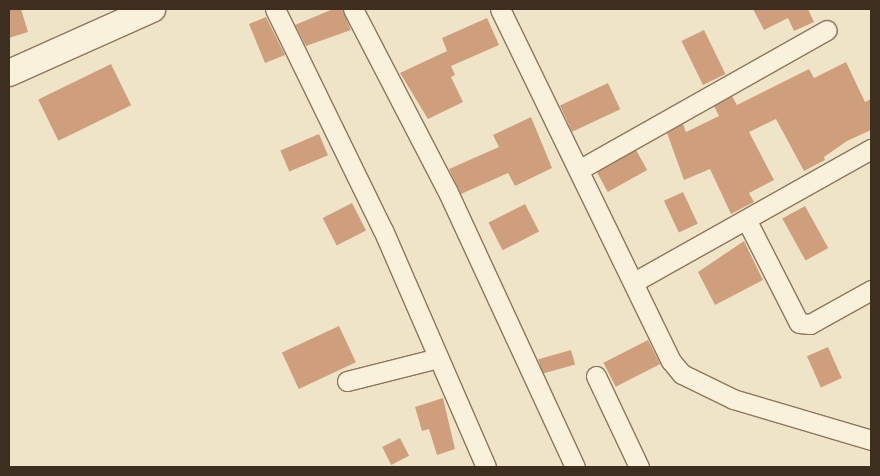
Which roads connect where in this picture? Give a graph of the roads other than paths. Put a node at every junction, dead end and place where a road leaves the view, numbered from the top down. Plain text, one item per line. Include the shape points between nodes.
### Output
1 (275, 9) edge
2 (353, 9) edge
3 (500, 9) edge
4 (144, 10) edge
5 (827, 30) dead end
6 (9, 73) edge
7 (871, 150) edge
8 (580, 169) junction
9 (747, 221) junction
10 (634, 282) junction
11 (871, 290) edge
12 (438, 358) junction
13 (596, 376) dead end
14 (347, 381) dead end
15 (871, 440) edge
16 (486, 467) edge
17 (575, 467) edge
18 (639, 467) edge

1 - 12 street via 383,230
2 - 17 street via 447,190
3 - 8 street
4 - 6 street
5 - 8 street
7 - 9 street
8 - 10 street
9 - 10 street
9 - 11 street via 799,323 810,324
10 - 15 street via 671,361 682,374 733,399
12 - 14 street
12 - 16 street
13 - 18 street

